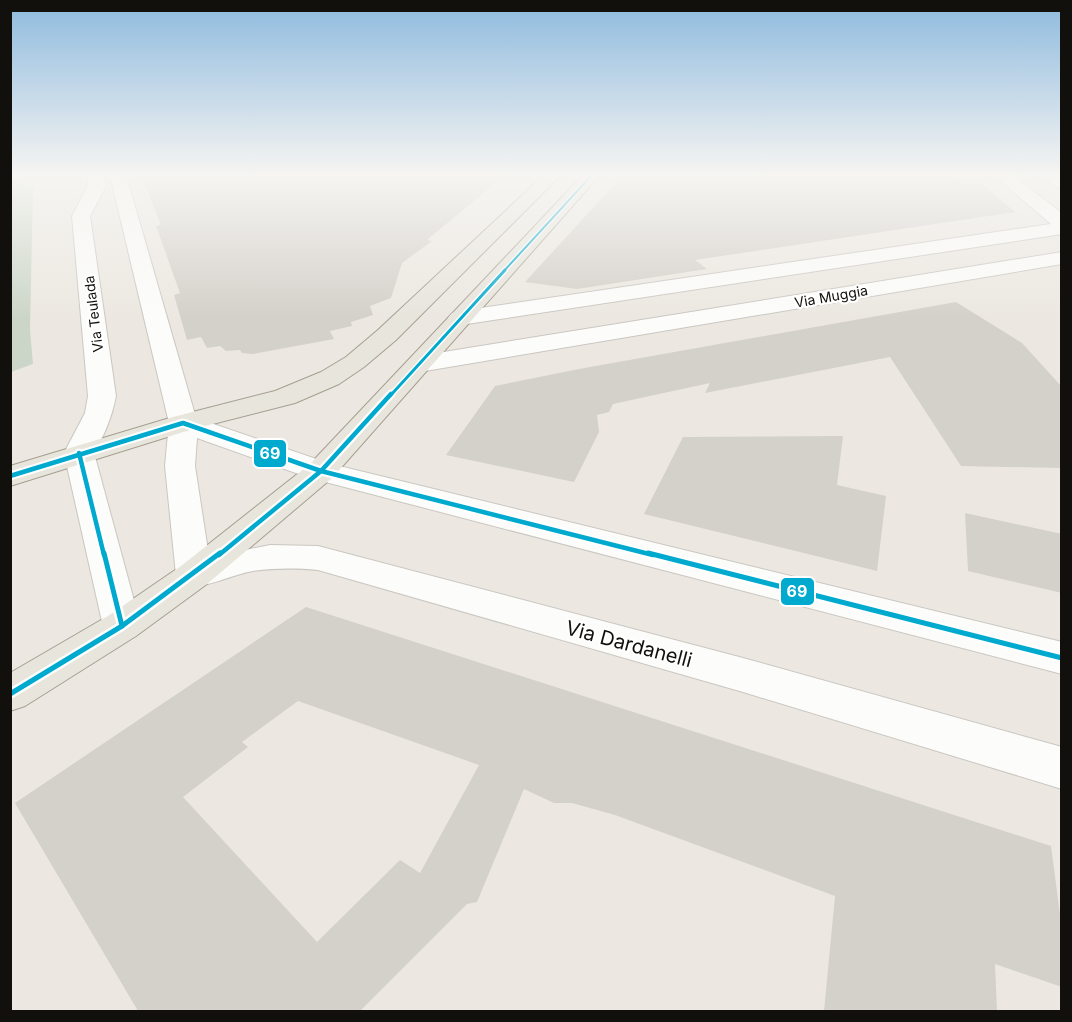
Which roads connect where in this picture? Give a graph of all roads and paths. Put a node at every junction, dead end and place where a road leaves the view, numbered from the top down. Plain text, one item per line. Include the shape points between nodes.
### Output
1 (82, 223) edge
2 (131, 223) edge
3 (504, 223) edge
4 (548, 223) edge
5 (1062, 226) edge
6 (1024, 233) junction
7 (1057, 258) edge
8 (583, 300) junction
9 (460, 318) junction
10 (609, 334) junction
11 (418, 364) junction
12 (183, 423) junction
13 (78, 453) junction
14 (321, 471) junction
15 (10, 476) edge
16 (194, 575) junction
17 (122, 626) junction
18 (1062, 658) edge
19 (10, 694) edge
20 (1062, 768) edge

1 - 13 street, Via Teulada via 102,396 99,413
2 - 12 street
3 - 12 main road via 387,335 346,368 285,398
4 - 9 main road
5 - 6 street, Via Muggia
6 - 7 street, Via Muggia via 1055,244
6 - 8 street, Via Muggia
7 - 10 street, Via Muggia
8 - 9 street, Via Muggia
8 - 10 street via 576,311 579,318
9 - 11 main road
10 - 11 street, Via Muggia
11 - 14 main road
12 - 13 main road
12 - 14 street
12 - 16 street via 180,466
13 - 15 main road
13 - 17 street
14 - 16 main road
14 - 18 street
16 - 17 main road
16 - 20 street, Via Dardanelli via 222,564 267,556 318,558
17 - 19 main road

